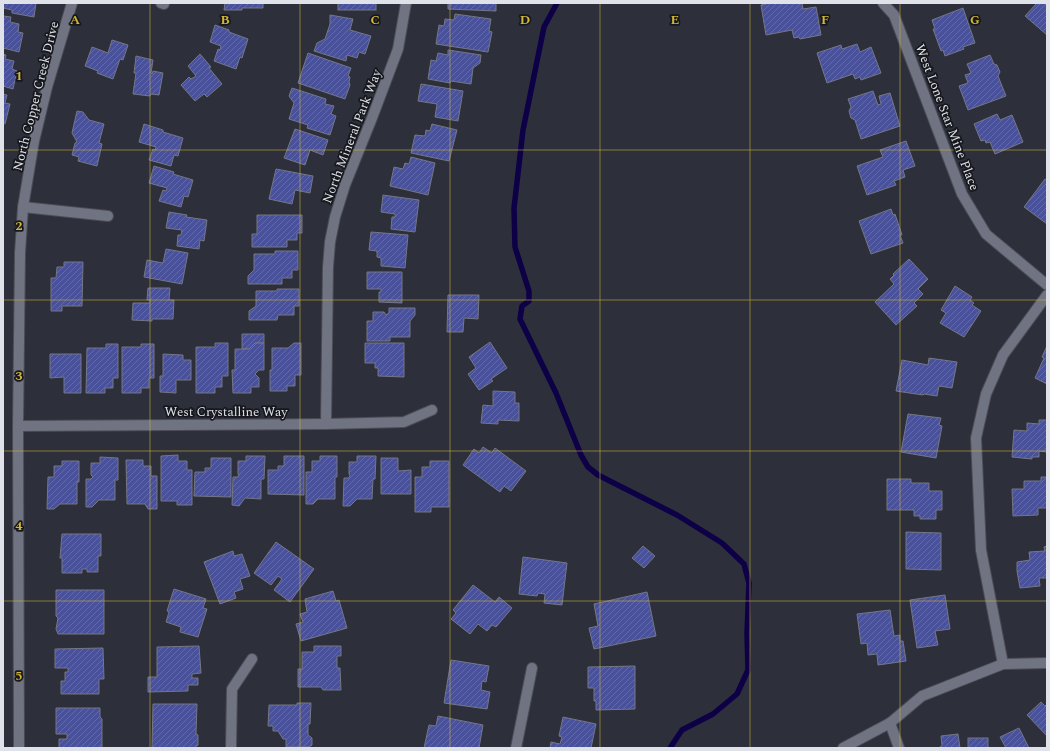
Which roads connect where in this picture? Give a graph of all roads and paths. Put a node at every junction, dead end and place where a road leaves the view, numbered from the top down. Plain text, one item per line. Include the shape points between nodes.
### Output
1 (72, 3) edge
2 (406, 3) edge
3 (883, 3) edge
4 (23, 207) junction
5 (108, 216) dead end
6 (1047, 285) edge
7 (1047, 294) edge
8 (432, 410) dead end
9 (326, 424) junction
10 (18, 426) junction
11 (252, 659) dead end
12 (1047, 663) edge
13 (1003, 664) junction
14 (532, 668) dead end
15 (890, 722) junction
16 (19, 748) edge
17 (231, 748) edge
18 (516, 748) edge
19 (843, 748) edge
20 (899, 748) edge

1 - 4 street, North Copper Creek Drive via 36,133
2 - 9 street, North Mineral Park Way via 398,50 345,186 330,242
3 - 6 street, West Lone Star Mine Place via 894,15 962,194 986,234
4 - 5 street
4 - 10 street, North Copper Creek Drive
7 - 13 street via 1002,355 986,394 976,438 981,550
8 - 9 street, West Crystalline Way via 404,422
9 - 10 street, West Crystalline Way
10 - 16 street, North Copper Creek Drive
11 - 17 street via 232,689
12 - 13 street
13 - 15 street via 922,696
14 - 18 street
15 - 19 street
15 - 20 street

